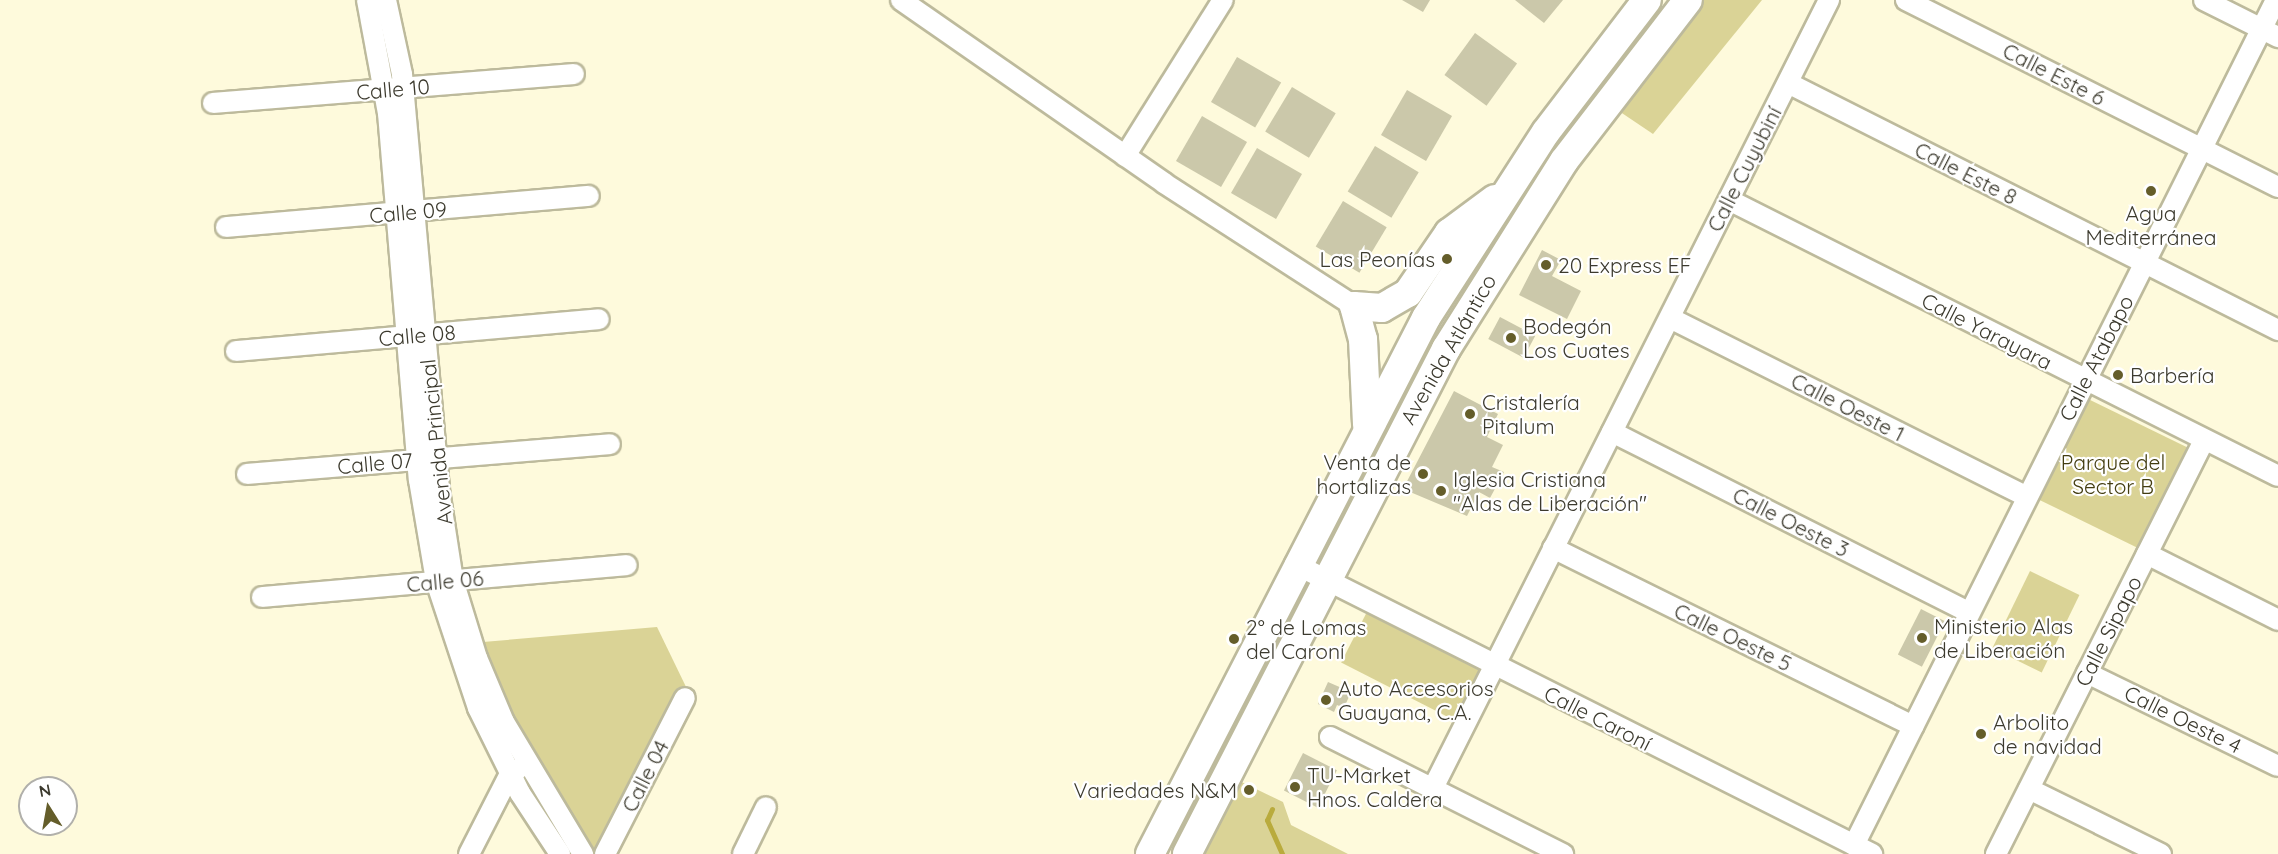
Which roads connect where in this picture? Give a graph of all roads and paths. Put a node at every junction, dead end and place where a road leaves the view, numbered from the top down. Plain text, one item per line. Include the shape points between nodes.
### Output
1 (368, 0) edge
2 (386, 0) edge
3 (901, 0) edge
4 (1223, 0) edge
5 (1647, 0) edge
6 (1688, 0) edge
7 (1829, 0) edge
8 (1906, 0) edge
9 (2204, 0) edge
10 (2276, 0) edge
11 (2270, 33) edge
12 (574, 74) dead end
13 (1788, 83) junction
14 (394, 89) junction
15 (213, 103) dead end
16 (2202, 148) junction
17 (1125, 156) junction
18 (2278, 187) edge
19 (1507, 191) junction
20 (589, 196) dead end
21 (1729, 200) junction
22 (406, 212) junction
23 (226, 226) dead end
24 (2144, 263) junction
25 (1354, 306) junction
26 (1670, 318) junction
27 (599, 320) dead end
28 (2278, 330) edge
29 (416, 335) junction
30 (236, 351) dead end
31 (2085, 381) junction
32 (1367, 425) junction
33 (1612, 432) junction
34 (2204, 440) junction
35 (610, 444) dead end
36 (426, 458) junction
37 (247, 474) dead end
38 (2278, 476) edge
39 (2027, 496) junction
40 (1553, 548) junction
41 (2147, 554) junction
42 (1295, 564) junction
43 (627, 565) dead end
44 (1325, 579) junction
45 (445, 581) junction
46 (262, 597) dead end
47 (1969, 612) junction
48 (2278, 620) edge
49 (1494, 664) junction
50 (2087, 673) junction
51 (685, 698) dead end
52 (1913, 726) junction
53 (1330, 737) dead end
54 (2278, 766) edge
55 (518, 770) junction
56 (1433, 789) junction
57 (2029, 789) junction
58 (766, 807) dead end
59 (1863, 850) edge
60 (469, 854) edge
61 (560, 854) edge
62 (583, 854) edge
63 (604, 854) edge
64 (743, 854) edge
65 (1150, 854) edge
66 (1187, 854) edge
67 (1563, 854) edge
68 (1996, 854) edge
69 (2161, 854) edge

1 - 14 street, Avenida Principal
2 - 14 street, Avenida Principal
3 - 17 street
4 - 17 street
5 - 19 main road, Avenida Atlántico
6 - 44 main road, Avenida Atlántico via 1564,161 1485,283 1412,408
7 - 13 street, Calle Cuyubiní
8 - 16 street, Calle Este 6
9 - 11 street
10 - 11 street, Calle Atabapo
11 - 16 street, Calle Atabapo
12 - 14 street, Calle 10
13 - 21 street, Calle Cuyubiní
13 - 24 street, Calle Este 8
14 - 15 street, Calle 10
14 - 22 street, Avenida Principal
16 - 18 street, Calle Este 6
16 - 24 street, Calle Atabapo
17 - 25 street
19 - 25 main road via 1449,233 1408,293 1382,308
19 - 32 main road, Avenida Atlántico
20 - 22 street, Calle 09
21 - 26 street, Calle Cuyubiní
21 - 31 street, Calle Yarayara
22 - 23 street, Calle 09
22 - 29 street, Avenida Principal
24 - 28 street, Calle Este 8
24 - 31 street, Calle Atabapo
25 - 32 main road via 1363,339
26 - 33 street, Calle Cuyubiní
26 - 39 street, Calle Oeste 1
27 - 29 street, Calle 08
29 - 30 street, Calle 08
29 - 36 street, Avenida Principal
31 - 34 street, Calle Yarayara
31 - 39 street, Calle Atabapo
32 - 42 main road, Avenida Atlántico
33 - 40 street, Calle Cuyubiní
33 - 47 street, Calle Oeste 3
34 - 38 street, Calle Yarayara
34 - 41 street, Calle Sipapo
35 - 36 street, Calle 07
36 - 37 street, Calle 07
36 - 45 street, Avenida Principal
39 - 47 street, Calle Atabapo
40 - 49 street, Calle Cuyubiní
40 - 52 street, Calle Oeste 5
41 - 48 street
41 - 50 street, Calle Sipapo
42 - 44 street, Calle Caroní
42 - 65 main road, Avenida Atlántico
43 - 45 street, Calle 06
44 - 49 street, Calle Caroní
44 - 66 main road, Avenida Atlántico
45 - 46 street, Calle 06
45 - 55 street, Avenida Principal
47 - 52 street, Calle Atabapo
49 - 56 street, Calle Cuyubiní
49 - 59 street, Calle Caroní
50 - 54 street, Calle Oeste 4
50 - 57 street, Calle Sipapo
51 - 63 street, Calle 04
52 - 59 street, Calle Atabapo
53 - 56 street
55 - 60 street
55 - 61 street, Avenida Principal
55 - 62 street, Avenida Principal
56 - 67 street
57 - 68 street, Calle Sipapo
57 - 69 street
58 - 64 street

